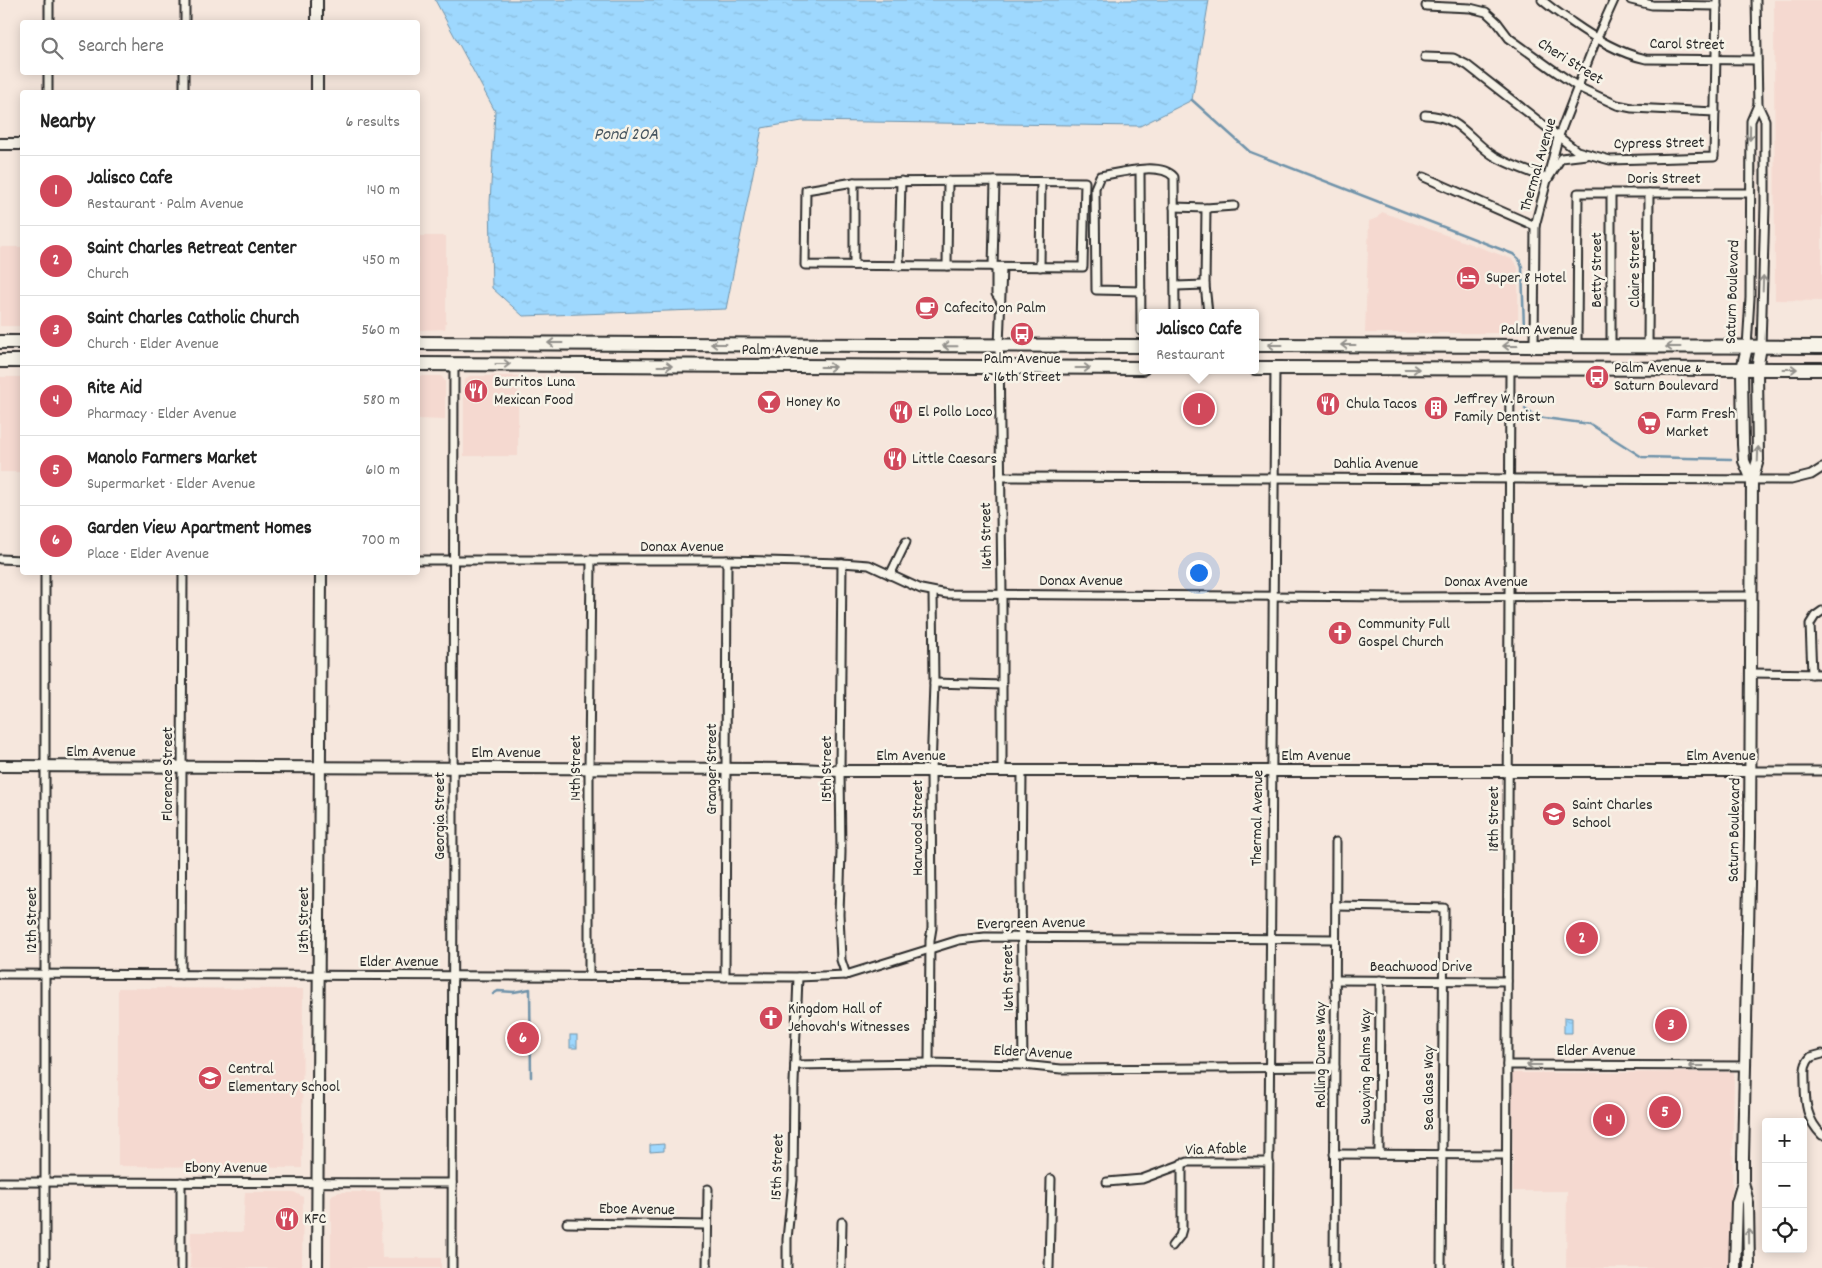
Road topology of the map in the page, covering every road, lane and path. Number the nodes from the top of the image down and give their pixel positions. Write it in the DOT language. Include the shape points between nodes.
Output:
graph roads {
  1 [pos="48,0"];
  2 [pos="185,0"];
  3 [pos="317,0"];
  4 [pos="1542,0"];
  5 [pos="1614,0"];
  6 [pos="1631,0"];
  7 [pos="1756,0"];
  8 [pos="1717,3"];
  9 [pos="1426,6"];
  10 [pos="48,20"];
  11 [pos="184,20"];
  12 [pos="317,20"];
  13 [pos="1596,40"];
  14 [pos="1425,57"];
  15 [pos="1716,59"];
  16 [pos="1757,60"];
  17 [pos="48,75"];
  18 [pos="184,75"];
  19 [pos="317,75"];
  20 [pos="1578,87"];
  21 [pos="48,90"];
  22 [pos="184,90"];
  23 [pos="317,90"];
  24 [pos="1758,106"];
  25 [pos="1715,112"];
  26 [pos="1425,115"];
  27 [pos="1558,138"];
  28 [pos="0,144"];
  29 [pos="20,144"];
  30 [pos="1590,154"];
  31 [pos="1140,170"];
  32 [pos="1424,177"];
  33 [pos="1548,179"];
  34 [pos="901,181"];
  35 [pos="948,181"];
  36 [pos="995,181"];
  37 [pos="854,182"];
  38 [pos="1041,182"];
  39 [pos="1610,193"];
  40 [pos="1649,193"];
  41 [pos="1750,193"];
  42 [pos="1234,206"];
  43 [pos="1174,207"];
  44 [pos="1206,208"];
  45 [pos="1535,226"];
  46 [pos="854,265"];
  47 [pos="899,266"];
  48 [pos="948,266"];
  49 [pos="997,267"];
  50 [pos="1040,267"];
  51 [pos="1205,285"];
  52 [pos="1176,286"];
  53 [pos="1141,291"];
  54 [pos="1141,309"];
  55 [pos="1175,309"];
  56 [pos="1208,309"];
  57 [pos="0,342"];
  58 [pos="20,342"];
  59 [pos="420,343"];
  60 [pos="1259,345"];
  61 [pos="999,346"];
  62 [pos="1139,346"];
  63 [pos="1534,346"];
  64 [pos="1648,346"];
  65 [pos="1577,347"];
  66 [pos="1611,347"];
  67 [pos="1747,347"];
  68 [pos="1822,347"];
  69 [pos="1761,348"];
  70 [pos="0,361"];
  71 [pos="20,361"];
  72 [pos="420,364"];
  73 [pos="454,364"];
  74 [pos="999,368"];
  75 [pos="1139,368"];
  76 [pos="1259,368"];
  77 [pos="1275,368"];
  78 [pos="1742,369"];
  79 [pos="1757,369"];
  80 [pos="1822,369"];
  81 [pos="1510,370"];
  82 [pos="1822,468"];
  83 [pos="1000,477"];
  84 [pos="1274,478"];
  85 [pos="1510,478"];
  86 [pos="1752,480"];
  87 [pos="906,542"];
  88 [pos="0,560"];
  89 [pos="20,560"];
  90 [pos="420,560"];
  91 [pos="455,560"];
  92 [pos="592,560"];
  93 [pos="727,560"];
  94 [pos="842,563"];
  95 [pos="46,575"];
  96 [pos="183,575"];
  97 [pos="321,575"];
  98 [pos="890,575"];
  99 [pos="933,592"];
  100 [pos="1002,595"];
  101 [pos="1273,595"];
  102 [pos="1509,595"];
  103 [pos="1751,596"];
  104 [pos="1822,611"];
  105 [pos="1751,673"];
  106 [pos="1812,674"];
  107 [pos="1822,674"];
  108 [pos="934,683"];
  109 [pos="1002,685"];
  110 [pos="0,766"];
  111 [pos="46,767"];
  112 [pos="182,767"];
  113 [pos="320,768"];
  114 [pos="454,768"];
  115 [pos="589,768"];
  116 [pos="725,769"];
  117 [pos="840,771"];
  118 [pos="931,771"];
  119 [pos="1002,771"];
  120 [pos="1022,771"];
  121 [pos="1272,771"];
  122 [pos="1508,771"];
  123 [pos="1750,771"];
  124 [pos="1822,771"];
  125 [pos="1336,842"];
  126 [pos="1336,906"];
  127 [pos="1022,937"];
  128 [pos="1270,938"];
  129 [pos="1336,939"];
  130 [pos="930,948"];
  131 [pos="0,974"];
  132 [pos="46,974"];
  133 [pos="181,975"];
  134 [pos="319,975"];
  135 [pos="846,975"];
  136 [pos="453,976"];
  137 [pos="589,976"];
  138 [pos="725,977"];
  139 [pos="798,977"];
  140 [pos="1335,980"];
  141 [pos="1380,980"];
  142 [pos="1443,981"];
  143 [pos="1507,981"];
  144 [pos="1822,1054"];
  145 [pos="929,1063"];
  146 [pos="1506,1064"];
  147 [pos="795,1065"];
  148 [pos="1024,1065"];
  149 [pos="1745,1066"];
  150 [pos="1335,1067"];
  151 [pos="1269,1068"];
  152 [pos="1822,1135"];
  153 [pos="1334,1154"];
  154 [pos="1379,1154"];
  155 [pos="1442,1154"];
  156 [pos="1506,1155"];
  157 [pos="1269,1162"];
  158 [pos="1182,1163"];
  159 [pos="1051,1179"];
  160 [pos="0,1182"];
  161 [pos="45,1182"];
  162 [pos="181,1182"];
  163 [pos="318,1182"];
  164 [pos="1107,1182"];
  165 [pos="1743,1182"];
  166 [pos="452,1183"];
  167 [pos="708,1189"];
  168 [pos="842,1222"];
  169 [pos="567,1223"];
  170 [pos="707,1225"];
  171 [pos="1172,1246"];
  172 [pos="45,1268"];
  173 [pos="181,1268"];
  174 [pos="318,1268"];
  175 [pos="452,1268"];
  176 [pos="707,1268"];
  177 [pos="787,1268"];
  178 [pos="841,1268"];
  179 [pos="1049,1268"];
  180 [pos="1268,1268"];
  181 [pos="1334,1268"];
  182 [pos="1441,1268"];
  183 [pos="1506,1268"];
  184 [pos="1735,1268"];
  185 [pos="1750,1268"];
  1 -- 10 [label="street"];
  2 -- 11 [label="street"];
  3 -- 12 [label="main road"];
  4 -- 13 [label="street, Carol Street"];
  5 -- 13 [label="street, Thermal Avenue"];
  6 -- 8 [label="street" via="1652,5"];
  7 -- 16 [label="street, Saturn Boulevard"];
  8 -- 15 [label="street"];
  9 -- 20 [label="street, Cheri Street" via="1486,12 1509,38"];
  13 -- 15 [label="street, Carol Street" via="1646,59"];
  13 -- 20 [label="street, Thermal Avenue"];
  14 -- 27 [label="street, Cypress Street" via="1453,58 1467,65"];
  15 -- 16 [label="street, Carol Street"];
  15 -- 25 [label="street"];
  16 -- 24 [label="street, Saturn Boulevard"];
  17 -- 21 [label="street"];
  18 -- 22 [label="street"];
  19 -- 23 [label="main road"];
  20 -- 25 [label="street, Cheri Street" via="1617,105 1632,108"];
  20 -- 27 [label="street, Thermal Avenue"];
  24 -- 41 [label="street, Saturn Boulevard, one-way" via="1751,121"];
  69 -- 24 [label="street, Saturn Boulevard, one-way" via="1765,120"];
  25 -- 30 [label="street, Cypress Street" via="1714,157 1610,160"];
  26 -- 33 [label="street" via="1448,119 1494,156"];
  27 -- 30 [label="street, Cypress Street" via="1577,151"];
  27 -- 33 [label="street, Thermal Avenue"];
  28 -- 29 [label="main road"];
  30 -- 33 [label="street" via="1561,158"];
  31 -- 43 [label="street" via="1162,169 1174,177"];
  31 -- 53 [label="street"];
  31 -- 53 [label="street" via="1100,176 1095,188 1096,290"];
  32 -- 45 [label="street"];
  33 -- 45 [label="street, Thermal Avenue"];
  34 -- 35 [label="street"];
  34 -- 37 [label="street"];
  34 -- 47 [label="street"];
  35 -- 36 [label="street"];
  35 -- 48 [label="street"];
  36 -- 38 [label="street"];
  36 -- 49 [label="street, 16th Street"];
  37 -- 46 [label="street"];
  37 -- 46 [label="street" via="806,190 805,265"];
  38 -- 50 [label="street"];
  38 -- 50 [label="street" via="1085,182 1083,267"];
  39 -- 40 [label="street, Doris Street"];
  39 -- 65 [label="street, Doris Street" via="1578,193"];
  39 -- 66 [label="street, Betty Street"];
  40 -- 41 [label="street, Doris Street"];
  40 -- 64 [label="street, Claire Street"];
  41 -- 67 [label="street, Saturn Boulevard"];
  42 -- 44 [label="street"];
  43 -- 44 [label="street"];
  43 -- 52 [label="street"];
  44 -- 51 [label="street"];
  45 -- 63 [label="street, Thermal Avenue"];
  46 -- 47 [label="street"];
  47 -- 48 [label="street"];
  48 -- 49 [label="street"];
  49 -- 50 [label="street"];
  49 -- 61 [label="street, 16th Street" via="1002,294"];
  51 -- 52 [label="street"];
  51 -- 56 [label="street"];
  52 -- 55 [label="street"];
  53 -- 54 [label="street"];
  57 -- 58 [label="highway"];
  61 -- 59 [label="highway, Palm Avenue, one-way"];
  63 -- 60 [label="highway, Palm Avenue, one-way"];
  61 -- 62 [label="highway, Palm Avenue"];
  61 -- 74 [label="street, 16th Street"];
  63 -- 65 [label="highway, Palm Avenue"];
  64 -- 66 [label="highway, Palm Avenue"];
  67 -- 64 [label="highway, Palm Avenue, one-way"];
  65 -- 66 [label="highway, Palm Avenue"];
  67 -- 69 [label="highway, Palm Avenue"];
  67 -- 78 [label="main road, Saturn Boulevard"];
  68 -- 69 [label="highway, Palm Avenue"];
  69 -- 79 [label="main road, Saturn Boulevard"];
  70 -- 71 [label="highway"];
  72 -- 73 [label="highway, Palm Avenue"];
  73 -- 74 [label="highway, Palm Avenue, one-way"];
  73 -- 91 [label="street, Georgia Street"];
  74 -- 75 [label="highway, Palm Avenue, one-way"];
  74 -- 83 [label="street, 16th Street"];
  76 -- 77 [label="highway"];
  77 -- 81 [label="highway, one-way"];
  77 -- 84 [label="street, Thermal Avenue"];
  78 -- 79 [label="highway"];
  78 -- 81 [label="highway"];
  78 -- 86 [label="main road, Saturn Boulevard" via="1744,461"];
  79 -- 80 [label="highway, one-way"];
  86 -- 79 [label="main road, Saturn Boulevard, one-way" via="1758,460"];
  81 -- 85 [label="street, 18th Street"];
  82 -- 86 [label="street, Dahlia Avenue" via="1811,475 1791,480"];
  83 -- 84 [label="street, Dahlia Avenue"];
  83 -- 100 [label="street, 16th Street"];
  84 -- 85 [label="street, Dahlia Avenue"];
  84 -- 101 [label="street, Thermal Avenue"];
  85 -- 86 [label="street, Dahlia Avenue"];
  85 -- 102 [label="street, 18th Street"];
  86 -- 103 [label="main road, Saturn Boulevard"];
  87 -- 98 [label="street"];
  88 -- 89 [label="street"];
  90 -- 91 [label="street, Donax Avenue"];
  91 -- 92 [label="street, Donax Avenue"];
  91 -- 114 [label="street, Georgia Street"];
  92 -- 93 [label="street, Donax Avenue"];
  92 -- 115 [label="street, 14th Street"];
  93 -- 94 [label="street, Donax Avenue"];
  93 -- 116 [label="street, Granger Street"];
  94 -- 98 [label="street, Donax Avenue" via="869,566"];
  94 -- 117 [label="street, 15th Street"];
  95 -- 111 [label="street, 12th Street"];
  96 -- 112 [label="street, Florence Street"];
  97 -- 113 [label="main road, 13th Street"];
  98 -- 99 [label="street, Donax Avenue"];
  99 -- 100 [label="street, Donax Avenue"];
  99 -- 108 [label="street, Harwood Street"];
  100 -- 101 [label="street, Donax Avenue"];
  100 -- 109 [label="street, 16th Street"];
  101 -- 102 [label="street, Donax Avenue"];
  101 -- 121 [label="street, Thermal Avenue"];
  102 -- 103 [label="street, Donax Avenue"];
  102 -- 122 [label="street, 18th Street"];
  103 -- 105 [label="main road, Saturn Boulevard"];
  104 -- 106 [label="street" via="1810,624"];
  105 -- 106 [label="street"];
  105 -- 123 [label="main road, Saturn Boulevard"];
  106 -- 107 [label="street"];
  108 -- 109 [label="street"];
  108 -- 118 [label="street, Harwood Street"];
  109 -- 119 [label="street, 16th Street"];
  110 -- 111 [label="main road, Elm Avenue"];
  111 -- 112 [label="main road, Elm Avenue"];
  111 -- 132 [label="street, 12th Street"];
  112 -- 113 [label="main road, Elm Avenue"];
  112 -- 133 [label="street, Florence Street"];
  113 -- 114 [label="main road, Elm Avenue"];
  113 -- 134 [label="main road, 13th Street"];
  114 -- 115 [label="main road, Elm Avenue"];
  114 -- 136 [label="street, Georgia Street"];
  115 -- 116 [label="main road, Elm Avenue"];
  115 -- 137 [label="street, 14th Street"];
  116 -- 117 [label="main road, Elm Avenue"];
  116 -- 138 [label="street, Granger Street"];
  117 -- 118 [label="main road, Elm Avenue"];
  117 -- 135 [label="street, 15th Street" via="840,960"];
  118 -- 119 [label="main road, Elm Avenue"];
  118 -- 130 [label="street, Harwood Street"];
  119 -- 120 [label="main road, Elm Avenue"];
  120 -- 121 [label="main road, Elm Avenue"];
  120 -- 127 [label="street, 16th Street"];
  121 -- 122 [label="main road, Elm Avenue"];
  121 -- 128 [label="street, Thermal Avenue"];
  122 -- 123 [label="main road, Elm Avenue"];
  122 -- 143 [label="street, 18th Street"];
  123 -- 124 [label="street, Elm Avenue"];
  123 -- 149 [label="main road, Saturn Boulevard"];
  125 -- 126 [label="street, Rolling Dunes Way"];
  126 -- 129 [label="street, Rolling Dunes Way"];
  126 -- 142 [label="street, Sea Glass Way" via="1444,908"];
  127 -- 128 [label="street, Evergreen Avenue"];
  127 -- 130 [label="street, Evergreen Avenue" via="959,940"];
  127 -- 148 [label="street, 16th Street"];
  128 -- 129 [label="street, Evergreen Avenue"];
  128 -- 151 [label="street, Thermal Avenue"];
  129 -- 140 [label="street, Rolling Dunes Way"];
  130 -- 135 [label="street, Evergreen Avenue"];
  130 -- 145 [label="street, Harwood Street"];
  131 -- 132 [label="street, Elder Avenue"];
  132 -- 133 [label="street, Elder Avenue"];
  132 -- 161 [label="street, 12th Street"];
  133 -- 134 [label="street, Elder Avenue"];
  134 -- 136 [label="street, Elder Avenue"];
  134 -- 163 [label="main road, 13th Street"];
  135 -- 139 [label="street, Evergreen Avenue"];
  136 -- 137 [label="street, Elder Avenue"];
  136 -- 166 [label="street, Georgia Street"];
  137 -- 138 [label="street, Elder Avenue"];
  138 -- 139 [label="street, Elder Avenue"];
  139 -- 147 [label="street, 15th Street"];
  140 -- 141 [label="street, Beachwood Drive"];
  140 -- 150 [label="street, Rolling Dunes Way"];
  141 -- 142 [label="street, Beachwood Drive"];
  141 -- 154 [label="street, Swaying Palms Way"];
  142 -- 143 [label="street, Beachwood Drive"];
  142 -- 155 [label="street, Sea Glass Way"];
  143 -- 146 [label="street, 18th Street"];
  144 -- 152 [label="street" via="1812,1057 1804,1068 1806,1109"];
  145 -- 147 [label="street, Elder Avenue"];
  145 -- 148 [label="street, Elder Avenue"];
  149 -- 146 [label="street, Elder Avenue, one-way"];
  146 -- 156 [label="street, 18th Street"];
  147 -- 177 [label="street, 15th Street" via="793,1180"];
  148 -- 151 [label="street, Elder Avenue" via="1061,1069"];
  149 -- 165 [label="main road, Saturn Boulevard"];
  150 -- 151 [label="street, Elder Avenue"];
  150 -- 153 [label="street, Rolling Dunes Way"];
  151 -- 157 [label="street, Thermal Avenue"];
  153 -- 154 [label="street"];
  153 -- 181 [label="street, Rolling Dunes Way"];
  154 -- 155 [label="street"];
  155 -- 156 [label="street"];
  155 -- 182 [label="street, Sea Glass Way"];
  156 -- 183 [label="street, 18th Street"];
  157 -- 158 [label="street, Via Afable"];
  157 -- 180 [label="street, Thermal Avenue"];
  158 -- 164 [label="street, Via Afable" via="1142,1180"];
  158 -- 171 [label="street" via="1182,1229"];
  159 -- 179 [label="street"];
  160 -- 161 [label="street, Ebony Avenue"];
  161 -- 162 [label="street, Ebony Avenue"];
  161 -- 172 [label="street, 12th Street"];
  162 -- 163 [label="street, Ebony Avenue"];
  162 -- 173 [label="street"];
  163 -- 166 [label="street, Ebony Avenue"];
  163 -- 174 [label="main road, 13th Street"];
  165 -- 184 [label="main road, Saturn Boulevard" via="1737,1203"];
  185 -- 165 [label="main road, Saturn Boulevard, one-way" via="1748,1203"];
  166 -- 175 [label="street, Georgia Street"];
  167 -- 170 [label="street"];
  168 -- 178 [label="street"];
  169 -- 170 [label="street, Eboe Avenue"];
  170 -- 176 [label="street"];
}
